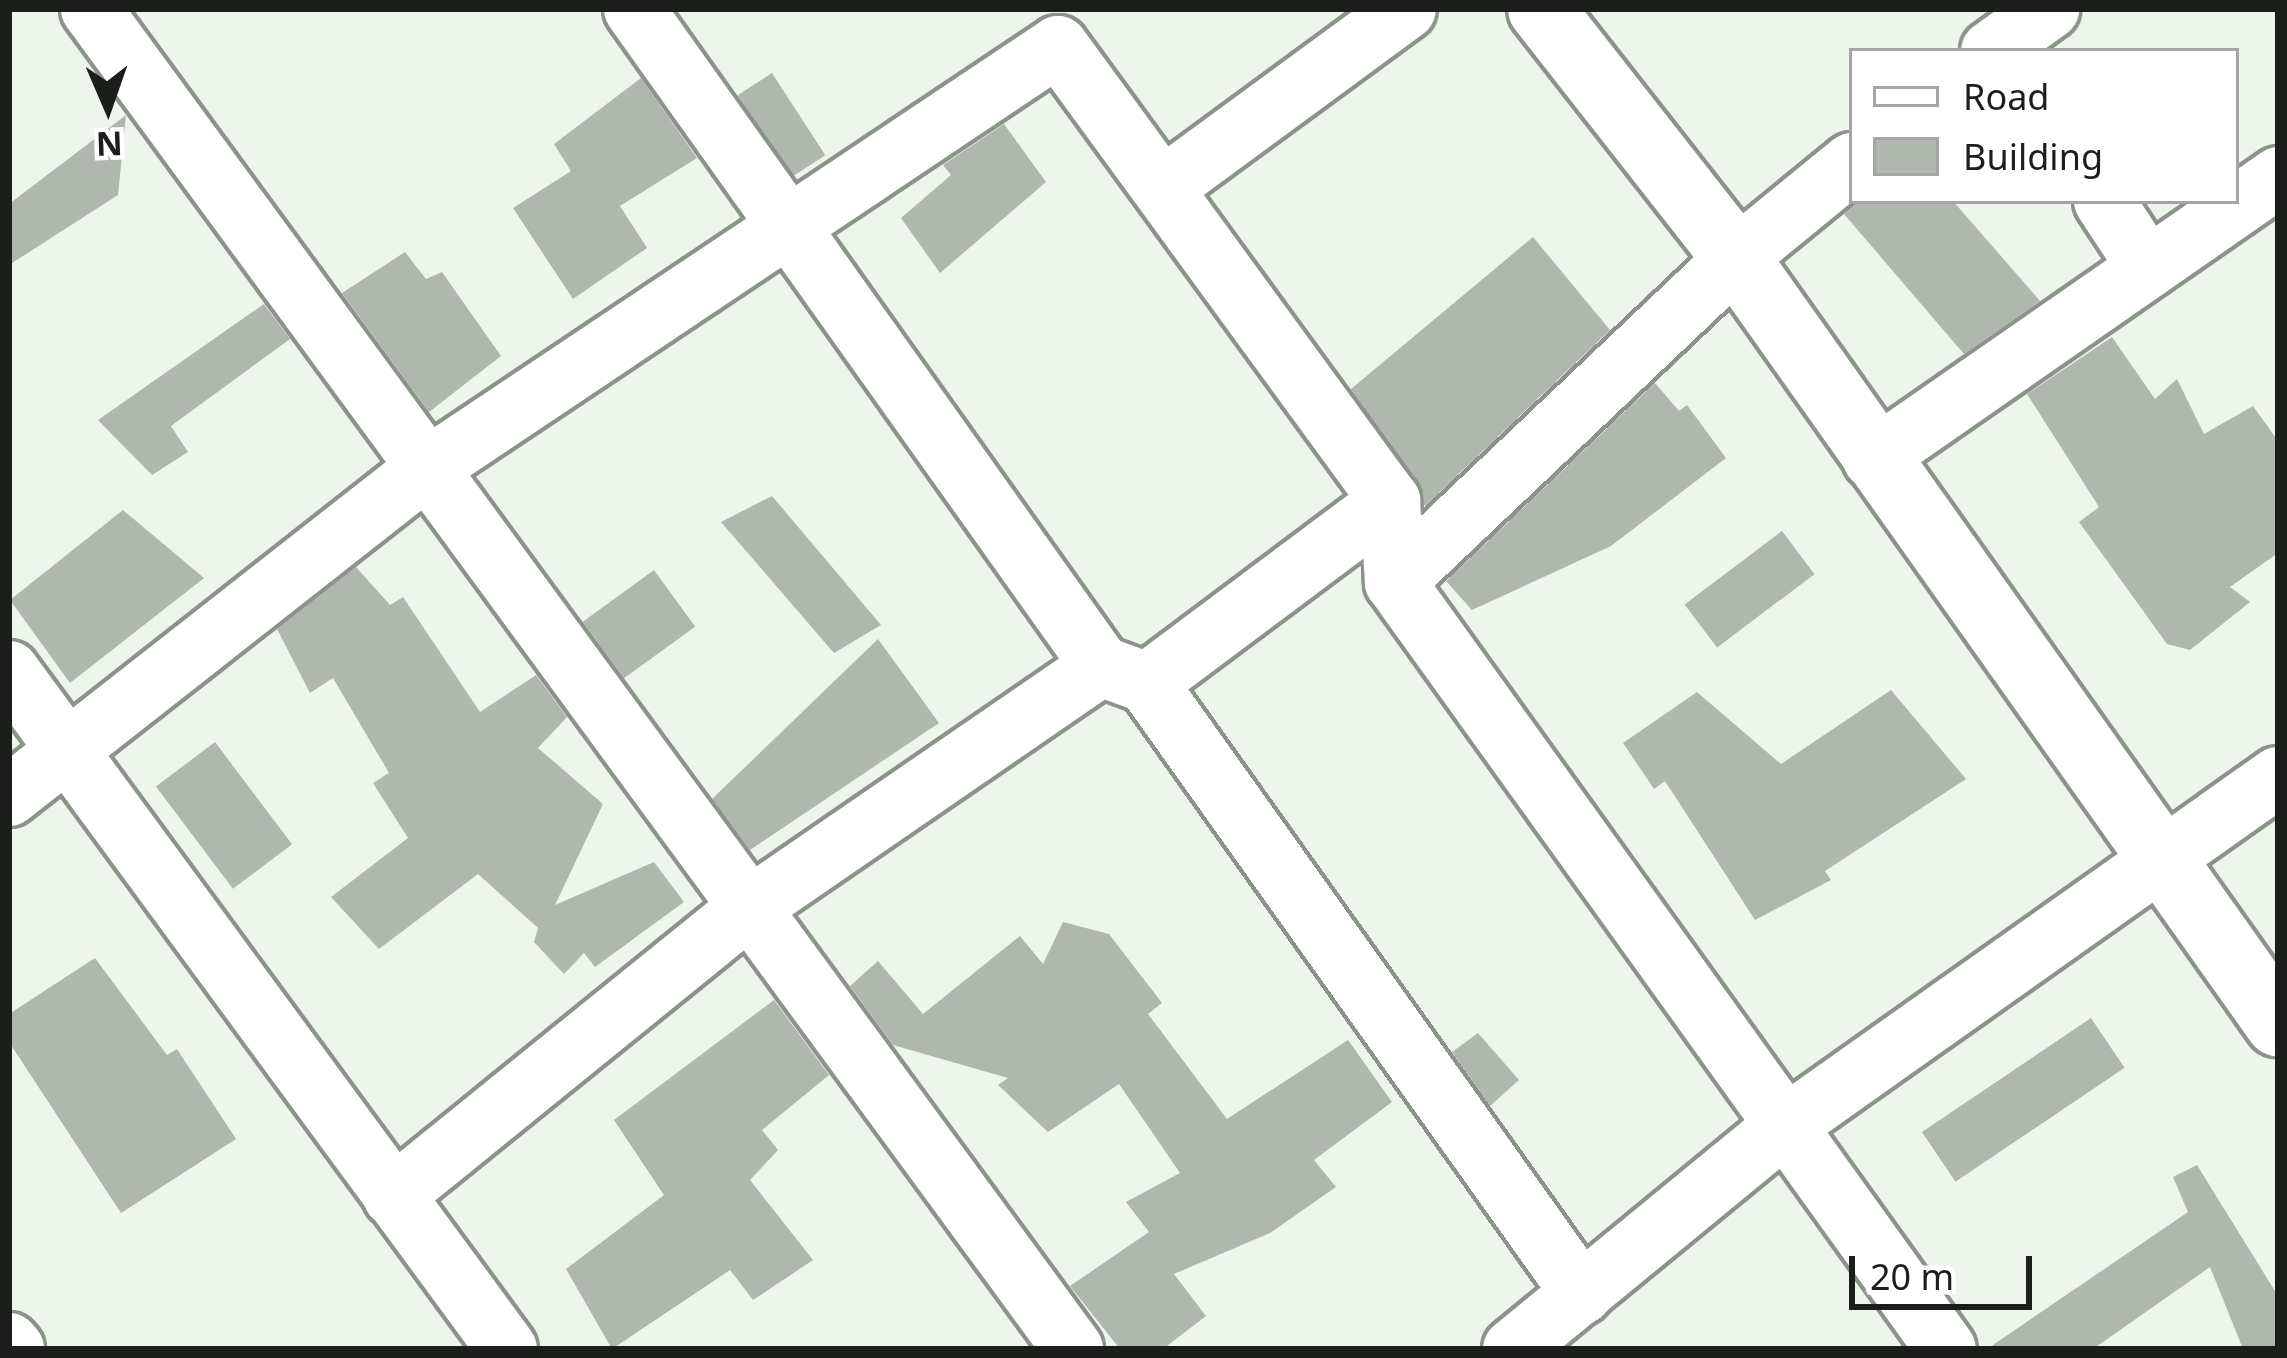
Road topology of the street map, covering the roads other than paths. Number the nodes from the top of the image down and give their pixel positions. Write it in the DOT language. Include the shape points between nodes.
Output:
graph roads {
  1 [pos="91,9"];
  2 [pos="634,9"];
  3 [pos="1406,9"];
  4 [pos="2049,9"];
  5 [pos="1546,11"];
  6 [pos="1046,27"];
  7 [pos="1999,48"];
  8 [pos="1849,166"];
  9 [pos="2278,177"];
  10 [pos="1168,184"];
  11 [pos="2106,204"];
  12 [pos="788,231"];
  13 [pos="1736,258"];
  14 [pos="2148,268"];
  15 [pos="1873,459"];
  16 [pos="423,471"];
  17 [pos="1390,501"];
  18 [pos="1395,581"];
  19 [pos="9,671"];
  20 [pos="1124,674"];
  21 [pos="68,752"];
  22 [pos="2278,777"];
  23 [pos="9,796"];
  24 [pos="2161,862"];
  25 [pos="746,910"];
  26 [pos="2278,1024"];
  27 [pos="1781,1129"];
  28 [pos="393,1196"];
  29 [pos="1582,1294"];
  30 [pos="507,1349"];
  31 [pos="1073,1349"];
  32 [pos="1513,1349"];
  33 [pos="1946,1349"];
  1 -- 16 [label="street"];
  2 -- 12 [label="street"];
  3 -- 10 [label="street"];
  4 -- 7 [label="street"];
  5 -- 13 [label="main road"];
  6 -- 10 [label="street"];
  6 -- 12 [label="street"];
  8 -- 13 [label="street"];
  9 -- 14 [label="street"];
  10 -- 17 [label="street"];
  11 -- 14 [label="street"];
  12 -- 16 [label="street"];
  12 -- 20 [label="street"];
  13 -- 15 [label="main road"];
  13 -- 18 [label="street"];
  14 -- 15 [label="street"];
  15 -- 24 [label="main road"];
  16 -- 21 [label="street"];
  16 -- 25 [label="street"];
  17 -- 18 [label="street"];
  17 -- 20 [label="street"];
  18 -- 27 [label="street"];
  19 -- 21 [label="street"];
  20 -- 25 [label="street"];
  20 -- 29 [label="street"];
  21 -- 23 [label="street"];
  21 -- 28 [label="street"];
  22 -- 24 [label="street"];
  24 -- 26 [label="main road"];
  24 -- 27 [label="street"];
  25 -- 28 [label="street"];
  25 -- 31 [label="street"];
  27 -- 29 [label="street"];
  27 -- 33 [label="street"];
  28 -- 30 [label="street"];
  29 -- 32 [label="street"];
}
